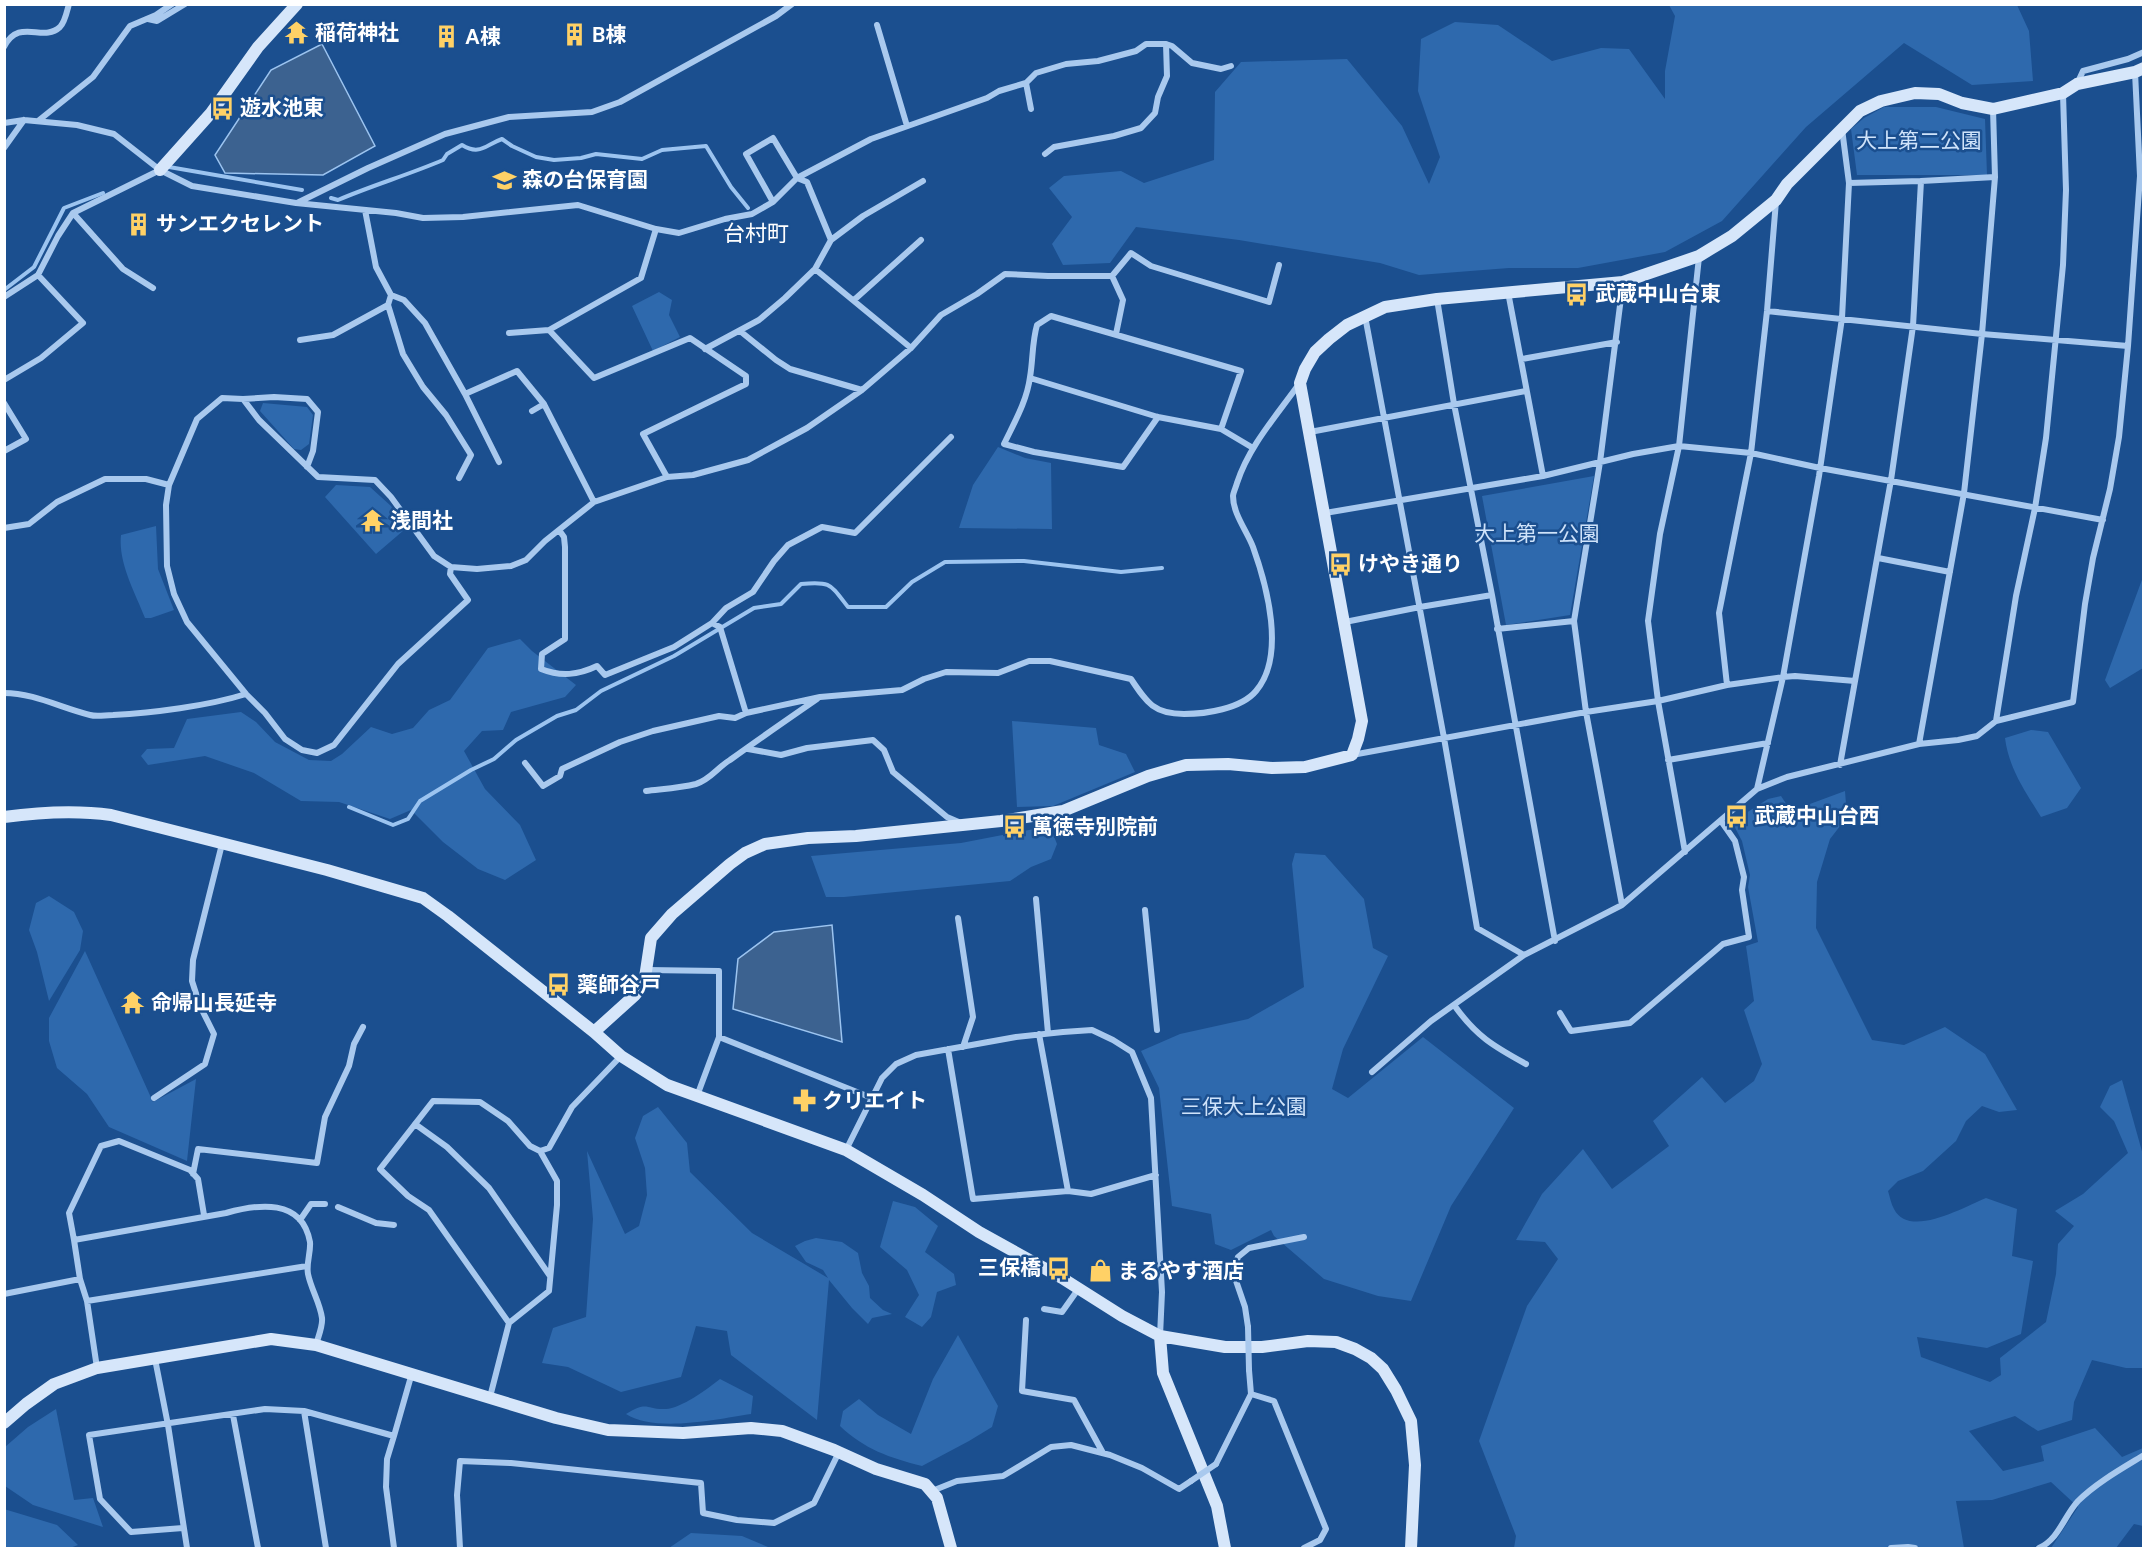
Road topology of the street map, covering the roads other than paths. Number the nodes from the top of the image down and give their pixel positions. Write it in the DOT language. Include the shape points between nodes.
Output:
graph roads {
  1 [pos="69,4"];
  2 [pos="172,4"];
  3 [pos="185,4"];
  4 [pos="297,4"];
  5 [pos="792,4"];
  6 [pos="147,19"];
  7 [pos="877,26"];
  8 [pos="1166,44"];
  9 [pos="4,46"];
  10 [pos="2144,52"];
  11 [pos="1231,66"];
  12 [pos="2139,70"];
  13 [pos="1026,83"];
  14 [pos="2077,84"];
  15 [pos="2063,93"];
  16 [pos="1030,109"];
  17 [pos="1993,109"];
  18 [pos="24,120"];
  19 [pos="38,121"];
  20 [pos="4,123"];
  21 [pos="907,126"];
  22 [pos="1842,129"];
  23 [pos="4,148"];
  24 [pos="1045,154"];
  25 [pos="159,170"];
  26 [pos="1995,177"];
  27 [pos="797,178"];
  28 [pos="923,181"];
  29 [pos="1921,182"];
  30 [pos="1849,183"];
  31 [pos="1776,200"];
  32 [pos="773,202"];
  33 [pos="296,203"];
  34 [pos="364,210"];
  35 [pos="73,213"];
  36 [pos="656,229"];
  37 [pos="831,240"];
  38 [pos="921,240"];
  39 [pos="1699,256"];
  40 [pos="1279,265"];
  41 [pos="815,269"];
  42 [pos="38,275"];
  43 [pos="1112,276"];
  44 [pos="1623,282"];
  45 [pos="153,288"];
  46 [pos="1508,292"];
  47 [pos="391,295"];
  48 [pos="4,297"];
  49 [pos="1437,299"];
  50 [pos="854,300"];
  51 [pos="388,305"];
  52 [pos="1767,311"];
  53 [pos="1365,316"];
  54 [pos="1842,318"];
  55 [pos="1913,326"];
  56 [pos="549,330"];
  57 [pos="740,331"];
  58 [pos="509,333"];
  59 [pos="1116,334"];
  60 [pos="1982,334"];
  61 [pos="300,340"];
  62 [pos="2056,341"];
  63 [pos="1617,342"];
  64 [pos="2128,346"];
  65 [pos="911,348"];
  66 [pos="705,349"];
  67 [pos="1522,359"];
  68 [pos="1030,378"];
  69 [pos="4,380"];
  70 [pos="1300,383"];
  71 [pos="862,390"];
  72 [pos="1526,391"];
  73 [pos="465,394"];
  74 [pos="243,399"];
  75 [pos="4,403"];
  76 [pos="544,404"];
  77 [pos="1454,404"];
  78 [pos="532,411"];
  79 [pos="1158,417"];
  80 [pos="1384,418"];
  81 [pos="1221,429"];
  82 [pos="1310,432"];
  83 [pos="951,437"];
  84 [pos="1679,446"];
  85 [pos="1253,448"];
  86 [pos="4,451"];
  87 [pos="1751,453"];
  88 [pos="499,462"];
  89 [pos="1600,462"];
  90 [pos="307,467"];
  91 [pos="1820,468"];
  92 [pos="1543,476"];
  93 [pos="668,477"];
  94 [pos="459,478"];
  95 [pos="1891,480"];
  96 [pos="169,485"];
  97 [pos="1471,489"];
  98 [pos="1964,493"];
  99 [pos="1399,500"];
  100 [pos="594,502"];
  101 [pos="2035,508"];
  102 [pos="1325,513"];
  103 [pos="2103,520"];
  104 [pos="4,528"];
  105 [pos="559,530"];
  106 [pos="1878,558"];
  107 [pos="451,567"];
  108 [pos="1950,572"];
  109 [pos="1492,595"];
  110 [pos="1419,607"];
  111 [pos="1574,621"];
  112 [pos="1345,622"];
  113 [pos="712,623"];
  114 [pos="1497,629"];
  115 [pos="1783,677"];
  116 [pos="1855,681"];
  117 [pos="1727,685"];
  118 [pos="4,693"];
  119 [pos="246,694"];
  120 [pos="820,697"];
  121 [pos="1658,701"];
  122 [pos="1586,712"];
  123 [pos="746,713"];
  124 [pos="1996,722"];
  125 [pos="1515,725"];
  126 [pos="1444,738"];
  127 [pos="1768,743"];
  128 [pos="1919,744"];
  129 [pos="748,749"];
  130 [pos="1352,755"];
  131 [pos="1668,760"];
  132 [pos="525,763"];
  133 [pos="1840,765"];
  134 [pos="1757,789"];
  135 [pos="646,791"];
  136 [pos="4,817"];
  137 [pos="1720,821"];
  138 [pos="964,824"];
  139 [pos="222,843"];
  140 [pos="1685,852"];
  141 [pos="1036,899"];
  142 [pos="1622,905"];
  143 [pos="1145,910"];
  144 [pos="958,918"];
  145 [pos="1555,940"];
  146 [pos="1524,955"];
  147 [pos="646,970"];
  148 [pos="1454,1005"];
  149 [pos="1560,1013"];
  150 [pos="363,1027"];
  151 [pos="1157,1030"];
  152 [pos="594,1032"];
  153 [pos="1048,1033"];
  154 [pos="1039,1034"];
  155 [pos="718,1036"];
  156 [pos="963,1047"];
  157 [pos="948,1049"];
  158 [pos="621,1056"];
  159 [pos="1526,1064"];
  160 [pos="1372,1072"];
  161 [pos="696,1096"];
  162 [pos="154,1098"];
  163 [pos="872,1098"];
  164 [pos="415,1124"];
  165 [pos="846,1150"];
  166 [pos="540,1152"];
  167 [pos="193,1174"];
  168 [pos="1156,1175"];
  169 [pos="1068,1191"];
  170 [pos="325,1204"];
  171 [pos="338,1207"];
  172 [pos="204,1215"];
  173 [pos="300,1220"];
  174 [pos="394,1225"];
  175 [pos="1304,1238"];
  176 [pos="74,1240"];
  177 [pos="306,1266"];
  178 [pos="550,1276"];
  179 [pos="81,1279"];
  180 [pos="1079,1288"];
  181 [pos="4,1294"];
  182 [pos="87,1301"];
  183 [pos="1044,1309"];
  184 [pos="1026,1320"];
  185 [pos="509,1323"];
  186 [pos="1160,1336"];
  187 [pos="316,1345"];
  188 [pos="155,1359"];
  189 [pos="97,1368"];
  190 [pos="412,1374"];
  191 [pos="1251,1394"];
  192 [pos="490,1397"];
  193 [pos="304,1411"];
  194 [pos="233,1415"];
  195 [pos="4,1423"];
  196 [pos="168,1425"];
  197 [pos="394,1436"];
  198 [pos="839,1452"];
  199 [pos="1103,1453"];
  200 [pos="2144,1455"];
  201 [pos="931,1491"];
  202 [pos="183,1528"];
  203 [pos="187,1548"];
  204 [pos="258,1548"];
  205 [pos="326,1548"];
  206 [pos="394,1548"];
  207 [pos="460,1548"];
  208 [pos="951,1548"];
  209 [pos="1225,1548"];
  210 [pos="1304,1548"];
  211 [pos="1411,1548"];
  212 [pos="1891,1548"];
  213 [pos="1915,1548"];
  214 [pos="2040,1548"];
  1 -- 9 [label="street" via="62,25 52,32 22,31"];
  2 -- 6 [label="street"];
  3 -- 6 [label="street" via="157,21"];
  4 -- 25 [label="street" via="258,47 211,113"];
  5 -- 33 [label="street" via="620,102 592,112 509,117 445,134"];
  6 -- 19 [label="street" via="130,26 93,77"];
  7 -- 21 [label="street"];
  8 -- 11 [label="street" via="1192,63 1221,69"];
  8 -- 13 [label="street" via="1146,44 1136,51 1098,61 1066,64 1036,73"];
  8 -- 24 [label="street" via="1167,76 1155,113 1141,128 1054,147"];
  10 -- 14 [label="street" via="2084,71"];
  12 -- 14 [label="street"];
  12 -- 64 [label="street" via="2140,176"];
  13 -- 16 [label="street"];
  13 -- 21 [label="street"];
  14 -- 15 [label="street"];
  15 -- 17 [label="street"];
  15 -- 62 [label="street" via="2066,190"];
  17 -- 22 [label="street" via="1939,94 1915,93 1860,111"];
  17 -- 26 [label="street"];
  18 -- 19 [label="street"];
  18 -- 20 [label="street"];
  18 -- 23 [label="street"];
  19 -- 25 [label="street" via="114,134"];
  21 -- 27 [label="street" via="871,139"];
  22 -- 30 [label="street"];
  22 -- 31 [label="street"];
  25 -- 33 [label="street" via="192,186"];
  25 -- 35 [label="street"];
  26 -- 29 [label="street"];
  26 -- 60 [label="street"];
  27 -- 32 [label="street"];
  27 -- 32 [label="street" via="773,138 746,154"];
  27 -- 37 [label="street" via="807,182"];
  28 -- 37 [label="street"];
  29 -- 30 [label="street"];
  29 -- 55 [label="street"];
  30 -- 54 [label="street"];
  31 -- 39 [label="street" via="1732,236"];
  31 -- 52 [label="street"];
  32 -- 36 [label="street" via="752,214 679,234"];
  33 -- 34 [label="street"];
  34 -- 36 [label="street" via="423,218 578,206"];
  34 -- 47 [label="street" via="376,267"];
  35 -- 42 [label="street"];
  35 -- 45 [label="street" via="123,269"];
  36 -- 56 [label="street" via="641,278"];
  37 -- 41 [label="street"];
  38 -- 50 [label="street"];
  39 -- 44 [label="street"];
  39 -- 84 [label="street"];
  40 -- 43 [label="street" via="1269,302 1151,266 1131,253"];
  41 -- 50 [label="street"];
  41 -- 57 [label="street" via="759,320"];
  42 -- 48 [label="street"];
  42 -- 69 [label="street" via="83,323 41,358"];
  43 -- 59 [label="street" via="1123,300"];
  43 -- 65 [label="street" via="1005,274 941,315"];
  44 -- 46 [label="street"];
  44 -- 63 [label="street"];
  46 -- 49 [label="street"];
  46 -- 67 [label="street"];
  47 -- 51 [label="street"];
  47 -- 73 [label="street" via="404,300 425,323"];
  49 -- 53 [label="street" via="1384,307"];
  49 -- 77 [label="street"];
  50 -- 65 [label="street"];
  51 -- 61 [label="street" via="333,335"];
  51 -- 94 [label="street" via="404,354 471,455"];
  52 -- 54 [label="street"];
  52 -- 87 [label="street"];
  53 -- 70 [label="street" via="1347,325 1315,352"];
  53 -- 80 [label="street"];
  54 -- 55 [label="street"];
  54 -- 91 [label="street"];
  55 -- 60 [label="street"];
  55 -- 95 [label="street"];
  56 -- 58 [label="street"];
  56 -- 66 [label="street" via="594,378 690,338"];
  57 -- 66 [label="street"];
  57 -- 71 [label="street" via="790,369"];
  59 -- 68 [label="street" via="1051,316 1037,325"];
  59 -- 81 [label="street" via="1241,371"];
  60 -- 62 [label="street"];
  60 -- 98 [label="street"];
  62 -- 64 [label="street"];
  62 -- 101 [label="street"];
  63 -- 67 [label="street"];
  63 -- 89 [label="street"];
  64 -- 103 [label="street" via="2119,437"];
  65 -- 71 [label="street"];
  66 -- 93 [label="street" via="746,376 746,384 643,434"];
  67 -- 72 [label="street"];
  68 -- 79 [label="street"];
  68 -- 79 [label="street" via="1005,444 1123,467"];
  70 -- 82 [label="street"];
  70 -- 85 [label="street"];
  71 -- 93 [label="street" via="807,428 748,460 693,475"];
  72 -- 77 [label="street"];
  72 -- 92 [label="street"];
  73 -- 76 [label="street" via="517,371"];
  73 -- 88 [label="street"];
  74 -- 90 [label="street"];
  74 -- 90 [label="street" via="307,399 318,412"];
  74 -- 96 [label="street" via="222,398 197,419"];
  75 -- 86 [label="street" via="26,439"];
  76 -- 78 [label="street"];
  76 -- 100 [label="street"];
  77 -- 80 [label="street"];
  77 -- 97 [label="street"];
  79 -- 81 [label="street"];
  80 -- 82 [label="street"];
  80 -- 99 [label="street"];
  81 -- 85 [label="street"];
  82 -- 102 [label="street"];
  83 -- 113 [label="street" via="855,533 822,527 788,545 753,592 726,608"];
  84 -- 87 [label="street"];
  84 -- 89 [label="street"];
  84 -- 121 [label="street" via="1647,621"];
  85 -- 120 [label="street" via="1233,496 1263,573 1271,643 1267,670 1256,692 1234,705 1212,712 1158,711 1131,679 1050,661 1029,661 998,673 946,672 902,690"];
  87 -- 91 [label="street"];
  87 -- 117 [label="street" via="1719,613"];
  89 -- 92 [label="street"];
  89 -- 111 [label="street"];
  90 -- 107 [label="street" via="318,477 375,480 434,556"];
  91 -- 95 [label="street"];
  91 -- 115 [label="street"];
  92 -- 97 [label="street"];
  93 -- 100 [label="street"];
  95 -- 98 [label="street"];
  95 -- 106 [label="street"];
  96 -- 104 [label="street" via="146,478 105,479 57,502 29,524"];
  96 -- 119 [label="street" via="166,566 174,594 187,622"];
  97 -- 99 [label="street"];
  97 -- 109 [label="street"];
  98 -- 101 [label="street"];
  98 -- 108 [label="street"];
  99 -- 102 [label="street"];
  99 -- 110 [label="street"];
  100 -- 105 [label="street"];
  101 -- 103 [label="street"];
  101 -- 124 [label="street"];
  102 -- 112 [label="street"];
  103 -- 124 [label="street" via="2085,604 2073,702"];
  105 -- 107 [label="street" via="526,560 511,566"];
  105 -- 113 [label="street" via="565,547 565,639 542,654 541,669 556,675 585,672 597,666 605,675 674,647"];
  106 -- 108 [label="street"];
  106 -- 116 [label="street"];
  107 -- 119 [label="street" via="450,574 468,600 398,664 334,745 317,753 302,750 285,739"];
  108 -- 128 [label="street"];
  109 -- 110 [label="street"];
  109 -- 114 [label="street"];
  110 -- 112 [label="street"];
  110 -- 126 [label="street"];
  111 -- 114 [label="street"];
  111 -- 122 [label="street"];
  112 -- 130 [label="street" via="1362,721"];
  113 -- 123 [label="street" via="720,627"];
  114 -- 125 [label="street"];
  115 -- 116 [label="street"];
  115 -- 117 [label="street"];
  115 -- 127 [label="street"];
  116 -- 133 [label="street"];
  117 -- 121 [label="street"];
  118 -- 119 [label="street" via="55,703 92,716 130,714"];
  120 -- 123 [label="street"];
  120 -- 129 [label="street"];
  121 -- 122 [label="street"];
  121 -- 131 [label="street"];
  122 -- 125 [label="street"];
  122 -- 142 [label="street"];
  123 -- 132 [label="street" via="653,731 620,742 562,769 560,776 543,786"];
  124 -- 128 [label="street" via="1977,736"];
  125 -- 126 [label="street"];
  125 -- 145 [label="street"];
  126 -- 130 [label="street"];
  126 -- 146 [label="street" via="1477,928"];
  127 -- 131 [label="street"];
  127 -- 134 [label="street"];
  128 -- 133 [label="street"];
  129 -- 135 [label="street" via="698,783"];
  129 -- 138 [label="street" via="781,755 873,740 884,750 893,772 910,788 947,817"];
  130 -- 138 [label="street" via="1305,767 1186,765 1148,776 1063,811"];
  131 -- 140 [label="street"];
  133 -- 134 [label="street" via="1787,777"];
  134 -- 137 [label="street"];
  136 -- 139 [label="street" via="81,811"];
  137 -- 140 [label="street"];
  137 -- 149 [label="street" via="1735,841 1742,868 1749,937 1723,944 1630,1023 1571,1031"];
  138 -- 147 [label="street" via="808,838 765,844 745,853 672,914 651,938"];
  139 -- 152 [label="street" via="423,898"];
  139 -- 162 [label="street" via="193,960 192,981 214,1034 205,1064"];
  140 -- 142 [label="street"];
  141 -- 153 [label="street"];
  142 -- 145 [label="street"];
  143 -- 151 [label="street"];
  144 -- 156 [label="street" via="974,1017"];
  145 -- 146 [label="street"];
  146 -- 148 [label="street"];
  147 -- 152 [label="street" via="644,984 635,995"];
  147 -- 155 [label="street" via="719,971"];
  148 -- 159 [label="street" via="1481,1038"];
  148 -- 160 [label="street"];
  150 -- 167 [label="street" via="325,1117 317,1163 198,1149"];
  152 -- 158 [label="street"];
  153 -- 154 [label="street"];
  153 -- 168 [label="street" via="1092,1030 1132,1052 1151,1098"];
  154 -- 156 [label="street"];
  154 -- 169 [label="street"];
  155 -- 161 [label="street"];
  155 -- 163 [label="street"];
  156 -- 157 [label="street"];
  157 -- 163 [label="street" via="915,1055 896,1064 882,1078"];
  157 -- 169 [label="street" via="973,1199"];
  158 -- 161 [label="street" via="667,1085"];
  158 -- 166 [label="street" via="572,1107 549,1148"];
  161 -- 165 [label="street"];
  163 -- 165 [label="street"];
  164 -- 166 [label="street" via="433,1101 480,1102 508,1121"];
  164 -- 178 [label="street" via="447,1147 489,1188"];
  164 -- 185 [label="street" via="380,1169 429,1210"];
  165 -- 180 [label="street"];
  166 -- 178 [label="street" via="557,1182"];
  167 -- 172 [label="street" via="198,1179"];
  167 -- 176 [label="street" via="119,1141 100,1146 69,1213"];
  168 -- 169 [label="street" via="1091,1194"];
  168 -- 186 [label="street" via="1162,1292"];
  170 -- 173 [label="street" via="311,1204"];
  171 -- 174 [label="street" via="376,1223"];
  172 -- 173 [label="street" via="265,1205 284,1209"];
  172 -- 176 [label="street"];
  173 -- 177 [label="street" via="310,1243"];
  175 -- 191 [label="street, bridge" via="1249,1248 1238,1257 1233,1272 1248,1327"];
  176 -- 179 [label="street"];
  177 -- 182 [label="street"];
  177 -- 187 [label="street" via="323,1320"];
  178 -- 185 [label="street" via="549,1291"];
  179 -- 181 [label="street"];
  179 -- 182 [label="street"];
  180 -- 183 [label="street" via="1062,1312"];
  180 -- 186 [label="street"];
  182 -- 189 [label="street"];
  184 -- 199 [label="street" via="1022,1391 1074,1400"];
  185 -- 192 [label="street"];
  186 -- 209 [label="street" via="1163,1373 1217,1506"];
  186 -- 211 [label="street" via="1225,1347 1336,1342 1371,1358 1396,1390 1411,1421 1415,1465"];
  187 -- 188 [label="street" via="271,1340"];
  187 -- 190 [label="street"];
  188 -- 189 [label="street"];
  188 -- 196 [label="street"];
  189 -- 195 [label="street" via="54,1384"];
  190 -- 192 [label="street"];
  190 -- 197 [label="street"];
  191 -- 199 [label="street, bridge" via="1216,1464 1179,1489 1142,1468"];
  191 -- 210 [label="street" via="1274,1401 1326,1529 1320,1540"];
  192 -- 198 [label="street" via="608,1430 772,1430"];
  193 -- 194 [label="street" via="265,1409"];
  193 -- 197 [label="street"];
  193 -- 205 [label="street"];
  194 -- 196 [label="street"];
  194 -- 204 [label="street"];
  196 -- 202 [label="street"];
  196 -- 202 [label="street" via="89,1435 100,1499 130,1532"];
  197 -- 206 [label="street" via="387,1459 386,1487"];
  198 -- 201 [label="street" via="876,1469 925,1484"];
  198 -- 207 [label="street" via="814,1503 774,1523 703,1514 700,1483 460,1461"];
  199 -- 201 [label="street" via="1071,1445 1051,1447 1003,1476 957,1481"];
  200 -- 214 [label="street" via="2076,1503"];
  201 -- 208 [label="street" via="937,1498"];
  202 -- 203 [label="street"];
  212 -- 213 [label="street"];
}
